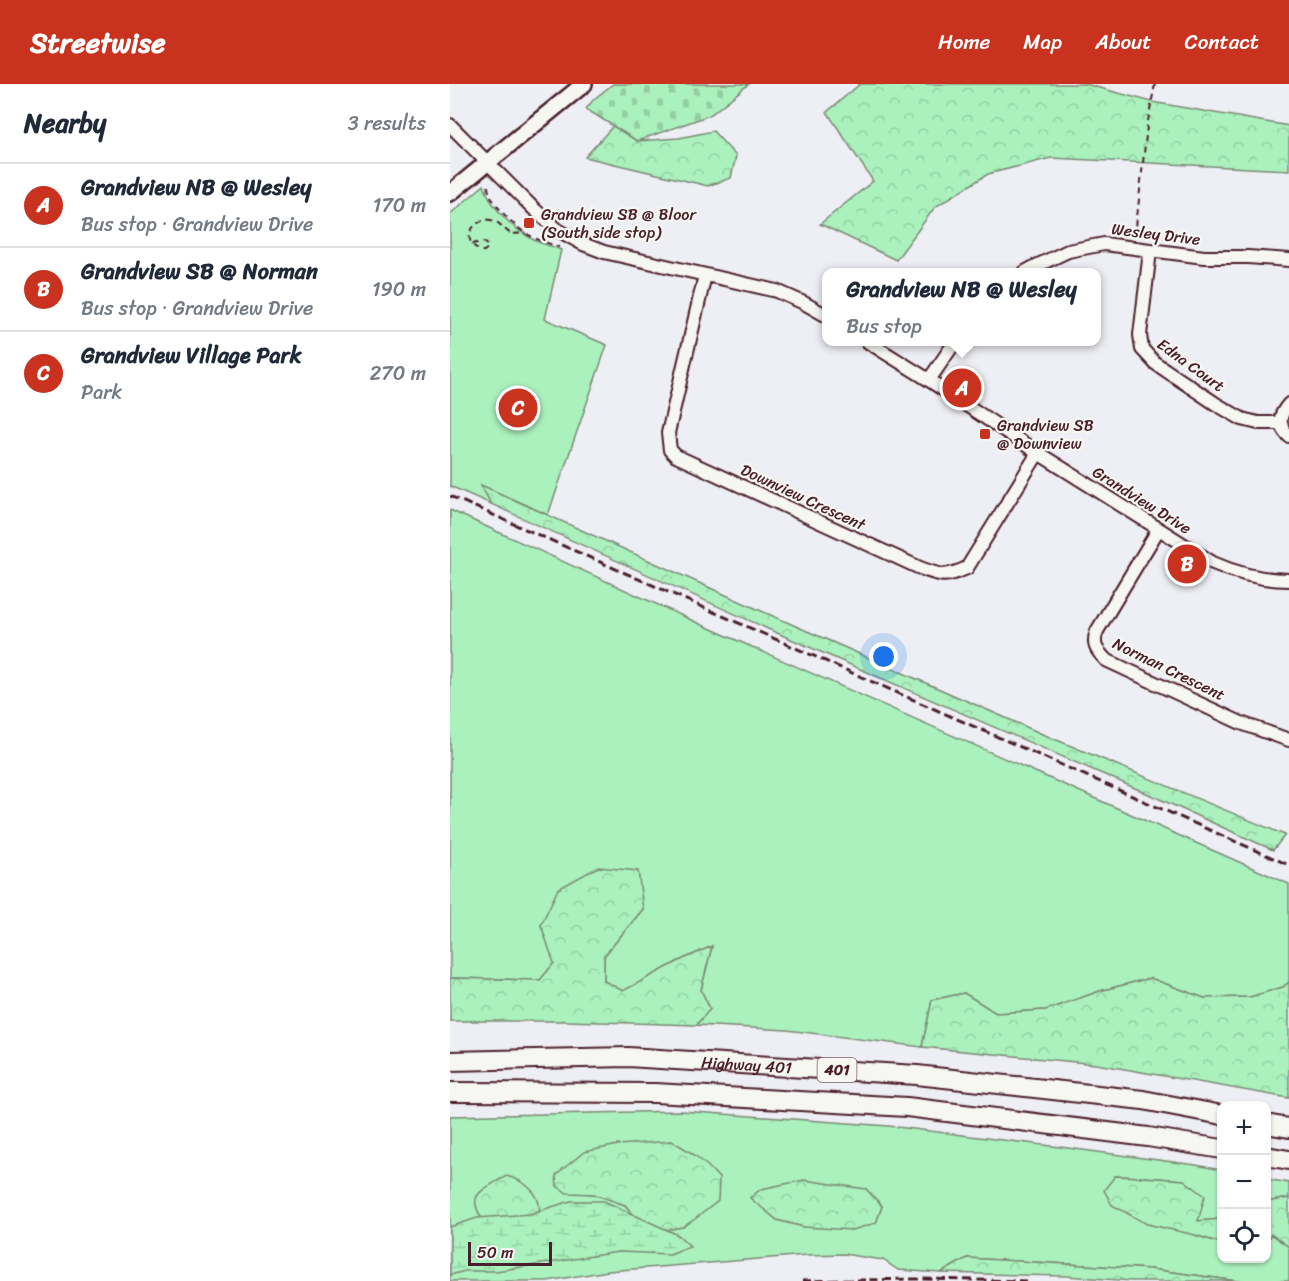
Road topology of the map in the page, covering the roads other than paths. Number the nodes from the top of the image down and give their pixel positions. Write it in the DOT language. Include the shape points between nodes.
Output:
graph roads {
  1 [pos="584,84"];
  2 [pos="450,125"];
  3 [pos="487,163"];
  4 [pos="450,193"];
  5 [pos="1150,250"];
  6 [pos="1289,260"];
  7 [pos="1032,268"];
  8 [pos="705,274"];
  9 [pos="822,313"];
  10 [pos="874,346"];
  11 [pos="952,346"];
  12 [pos="929,380"];
  13 [pos="1289,404"];
  14 [pos="1280,423"];
  15 [pos="1289,436"];
  16 [pos="1038,453"];
  17 [pos="1158,530"];
  18 [pos="1289,580"];
  19 [pos="1289,740"];
  20 [pos="450,1061"];
  21 [pos="450,1092"];
  22 [pos="1217,1114"];
  23 [pos="1271,1125"];
  24 [pos="1289,1128"];
  25 [pos="1217,1148"];
  26 [pos="1271,1157"];
  27 [pos="1289,1160"];
  1 -- 3 [label="main road"];
  2 -- 3 [label="street"];
  3 -- 4 [label="main road"];
  3 -- 8 [label="street" via="558,230 583,244"];
  5 -- 6 [label="street, Wesley Drive" via="1204,257"];
  5 -- 7 [label="street, Wesley Drive" via="1104,244 1068,251"];
  5 -- 14 [label="street, Edna Court" via="1140,335 1142,349 1155,363 1242,418"];
  8 -- 9 [label="street" via="777,291"];
  8 -- 16 [label="street, Downview Crescent" via="668,433 670,450 676,456 940,576 967,568"];
  10 -- 12 [label="street, Grandview Drive"];
  11 -- 12 [label="street"];
  12 -- 16 [label="street, Grandview Drive"];
  13 -- 14 [label="street"];
  14 -- 15 [label="street"];
  16 -- 17 [label="street, Grandview Drive"];
  17 -- 18 [label="street, Grandview Drive" via="1235,573"];
  17 -- 19 [label="street, Norman Crescent" via="1096,631 1096,648 1106,660 1241,723"];
  20 -- 22 [label="highway, Highway 401 / 401" via="628,1058 917,1075 1143,1100"];
  21 -- 25 [label="highway, Highway 401 / 401" via="655,1093 908,1107"];
  23 -- 24 [label="highway"];
  26 -- 27 [label="highway"];
}
